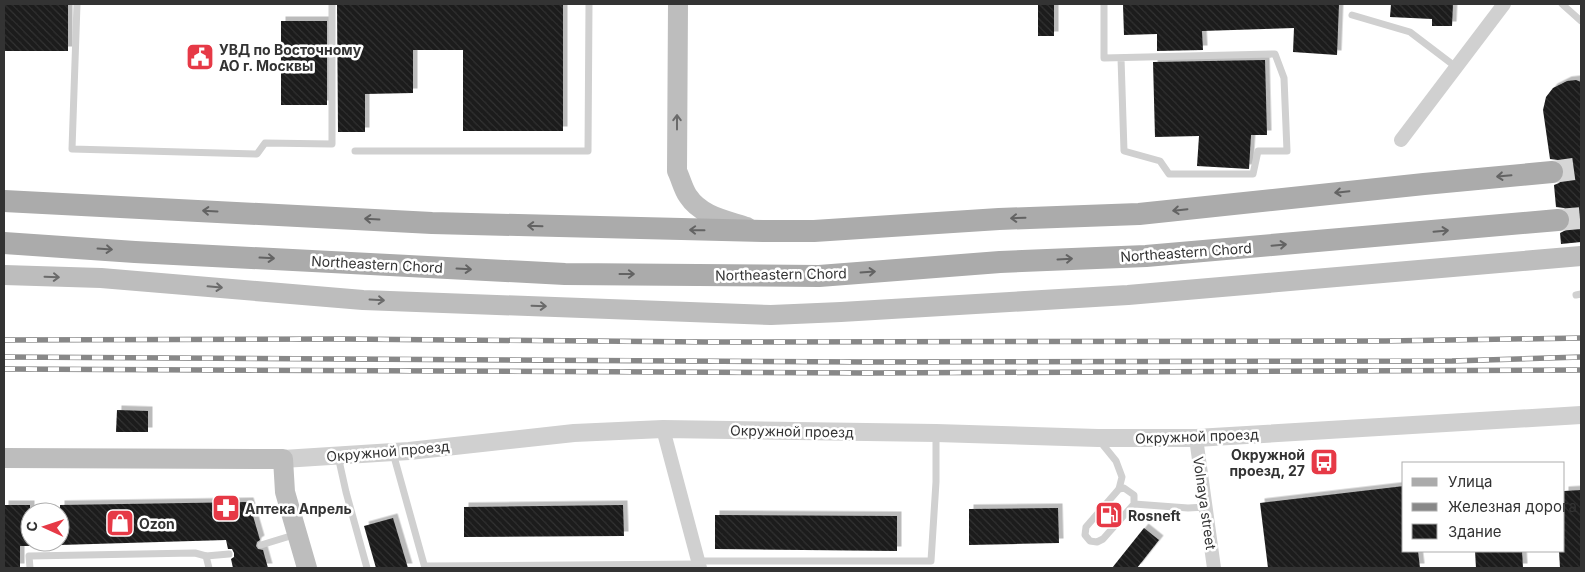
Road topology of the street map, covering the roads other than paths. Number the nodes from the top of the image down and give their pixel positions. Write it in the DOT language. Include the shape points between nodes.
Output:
graph roads {
  1 [pos="77,4"];
  2 [pos="332,4"];
  3 [pos="589,4"];
  4 [pos="678,4"];
  5 [pos="1104,4"];
  6 [pos="1504,4"];
  7 [pos="1562,4"];
  8 [pos="1352,15"];
  9 [pos="1581,21"];
  10 [pos="1121,58"];
  11 [pos="1456,67"];
  12 [pos="1401,140"];
  13 [pos="354,151"];
  14 [pos="1552,172"];
  15 [pos="4,201"];
  16 [pos="1558,220"];
  17 [pos="763,231"];
  18 [pos="4,243"];
  19 [pos="1581,256"];
  20 [pos="4,275"];
  21 [pos="1581,415"];
  22 [pos="663,429"];
  23 [pos="936,433"];
  24 [pos="1196,435"];
  25 [pos="1098,438"];
  26 [pos="392,452"];
  27 [pos="338,456"];
  28 [pos="4,458"];
  29 [pos="283,459"];
  30 [pos="1119,488"];
  31 [pos="1134,504"];
  32 [pos="1206,507"];
  33 [pos="297,534"];
  34 [pos="261,545"];
  35 [pos="229,554"];
  36 [pos="206,556"];
  37 [pos="699,565"];
  38 [pos="425,567"];
  39 [pos="30,568"];
  40 [pos="209,568"];
  41 [pos="307,568"];
  42 [pos="367,568"];
  43 [pos="1214,568"];
  1 -- 2 [label="lane" via="72,149 257,154 266,143 332,144"];
  3 -- 13 [label="lane" via="588,151"];
  17 -- 4 [label="main road, one-way" via="701,211 688,196 677,171"];
  5 -- 10 [label="lane" via="1104,58"];
  6 -- 11 [label="street"];
  7 -- 9 [label="lane"];
  8 -- 11 [label="lane" via="1410,32"];
  10 -- 10 [label="lane" via="1275,54 1284,78 1286,151 1258,151 1253,174 1169,174 1160,161 1124,151"];
  11 -- 12 [label="street"];
  14 -- 17 [label="main road, one-way" via="1139,214"];
  17 -- 15 [label="main road, one-way" via="432,223"];
  18 -- 16 [label="main road, Northeastern Chord, one-way" via="555,273 819,276 1000,262 1146,256"];
  20 -- 19 [label="main road, one-way" via="101,278 363,300 771,315 1128,296"];
  21 -- 24 [label="street, Окружной проезд"];
  22 -- 23 [label="street, Окружной проезд"];
  22 -- 26 [label="street, Окружной проезд" via="574,433"];
  22 -- 37 [label="street"];
  23 -- 25 [label="street, Окружной проезд"];
  23 -- 37 [label="lane" via="931,561"];
  24 -- 25 [label="street, Окружной проезд"];
  24 -- 32 [label="street, Volnaya street"];
  25 -- 30 [label="lane" via="1116,461 1122,477"];
  26 -- 27 [label="street, Окружной проезд"];
  26 -- 38 [label="lane"];
  27 -- 29 [label="street, Окружной проезд"];
  27 -- 42 [label="lane"];
  28 -- 29 [label="main road, Окружной проезд"];
  29 -- 33 [label="main road" via="285,492"];
  30 -- 31 [label="lane" via="1134,495"];
  30 -- 31 [label="lane" via="1086,527 1085,535 1090,541 1103,539"];
  31 -- 32 [label="lane"];
  32 -- 43 [label="street, Volnaya street"];
  33 -- 34 [label="lane"];
  33 -- 41 [label="main road"];
  35 -- 36 [label="lane"];
  36 -- 39 [label="lane" via="195,553 29,556"];
  36 -- 40 [label="lane"];
  37 -- 38 [label="lane"];
}
